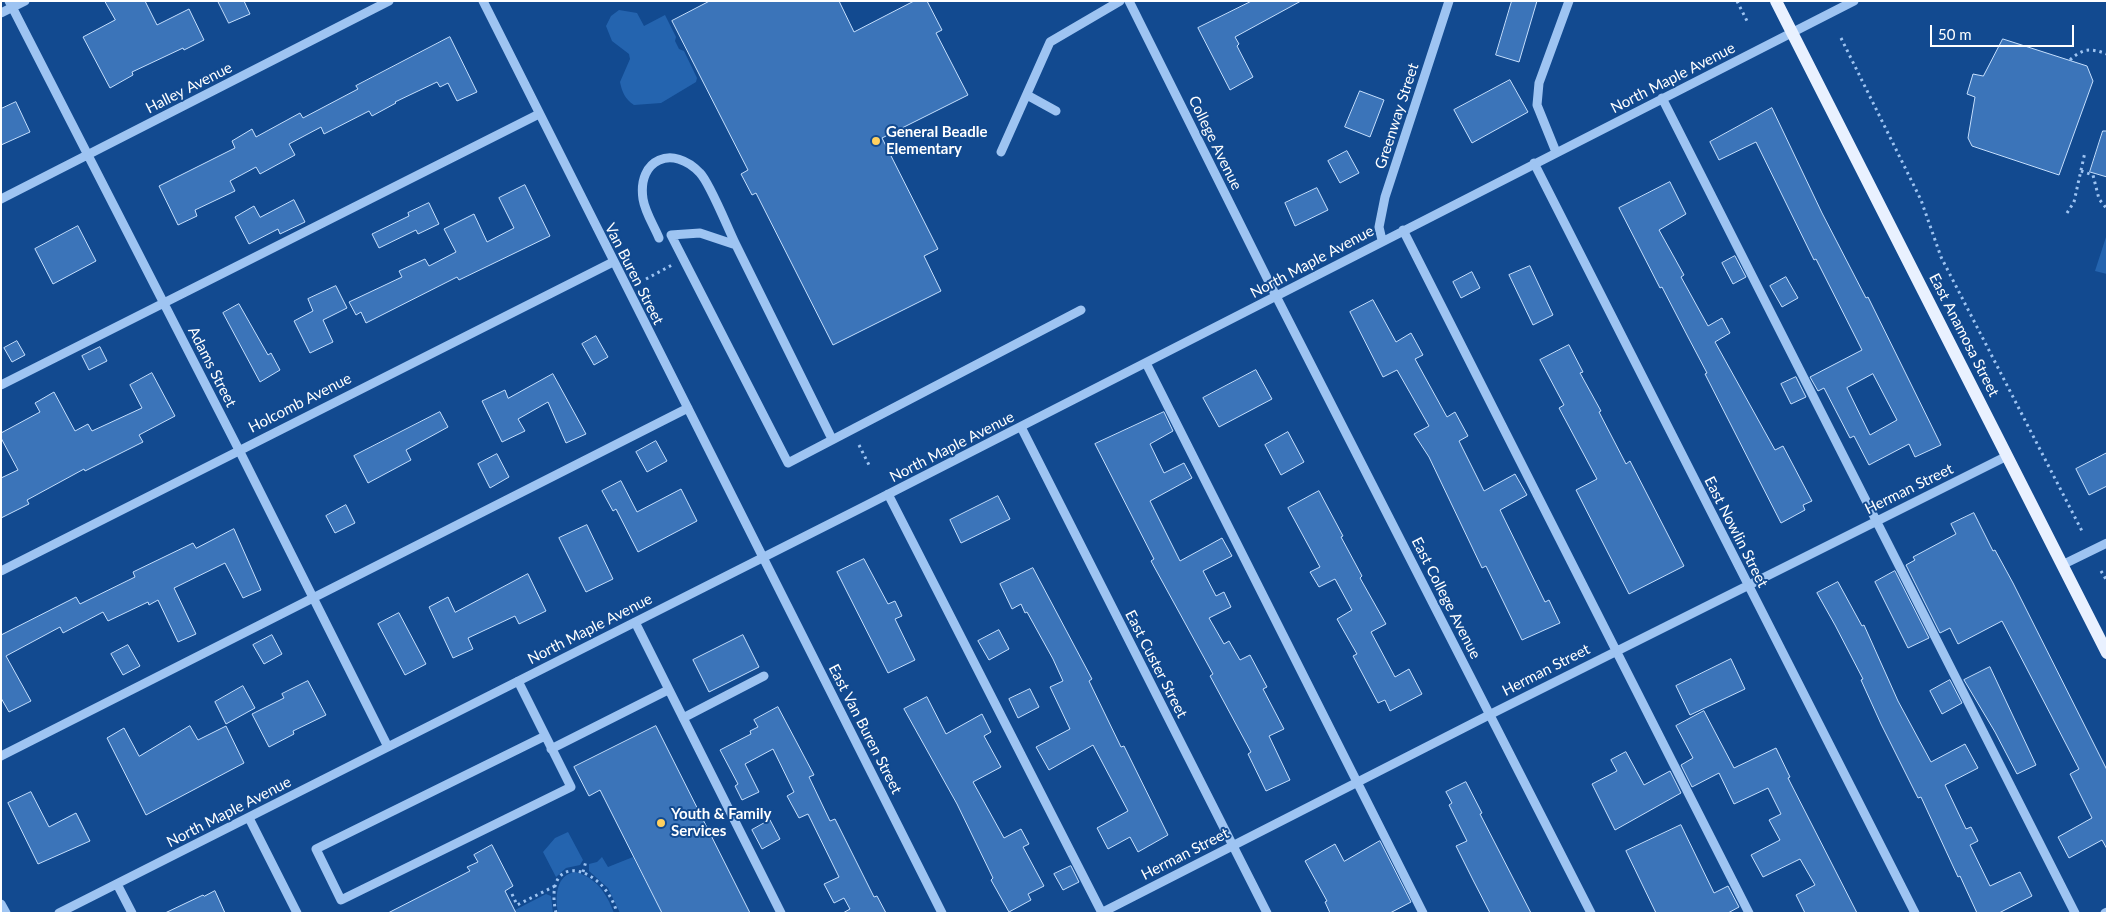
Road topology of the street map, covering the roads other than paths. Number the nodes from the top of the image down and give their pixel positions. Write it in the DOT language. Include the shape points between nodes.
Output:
graph roads {
  1 [pos="26,1"];
  2 [pos="389,1"];
  3 [pos="482,1"];
  4 [pos="1120,1"];
  5 [pos="1129,1"];
  6 [pos="1449,1"];
  7 [pos="1569,1"];
  8 [pos="1776,1"];
  9 [pos="1854,1"];
  10 [pos="10,5"];
  11 [pos="1,14"];
  12 [pos="1792,33"];
  13 [pos="1027,95"];
  14 [pos="1662,98"];
  15 [pos="1056,111"];
  16 [pos="539,114"];
  17 [pos="1001,152"];
  18 [pos="1556,152"];
  19 [pos="87,155"];
  20 [pos="1534,164"];
  21 [pos="1,199"];
  22 [pos="1403,230"];
  23 [pos="660,238"];
  24 [pos="1382,240"];
  25 [pos="736,245"];
  26 [pos="613,262"];
  27 [pos="1276,296"];
  28 [pos="163,303"];
  29 [pos="1081,310"];
  30 [pos="1146,363"];
  31 [pos="1,385"];
  32 [pos="688,408"];
  33 [pos="1021,427"];
  34 [pos="832,440"];
  35 [pos="239,450"];
  36 [pos="2007,456"];
  37 [pos="888,494"];
  38 [pos="1877,520"];
  39 [pos="2107,543"];
  40 [pos="763,558"];
  41 [pos="2062,565"];
  42 [pos="1,571"];
  43 [pos="1748,584"];
  44 [pos="314,599"];
  45 [pos="635,622"];
  46 [pos="1617,650"];
  47 [pos="2107,653"];
  48 [pos="764,676"];
  49 [pos="518,681"];
  50 [pos="668,690"];
  51 [pos="1490,714"];
  52 [pos="682,718"];
  53 [pos="545,736"];
  54 [pos="388,746"];
  55 [pos="551,749"];
  56 [pos="1,756"];
  57 [pos="1357,782"];
  58 [pos="249,818"];
  59 [pos="1233,845"];
  60 [pos="117,884"];
  61 [pos="1,904"];
  62 [pos="6,913"];
  63 [pos="59,913"];
  64 [pos="132,913"];
  65 [pos="297,913"];
  66 [pos="780,913"];
  67 [pos="942,913"];
  68 [pos="1101,913"];
  69 [pos="1267,913"];
  70 [pos="1423,913"];
  71 [pos="1591,913"];
  72 [pos="1749,913"];
  73 [pos="1915,913"];
  74 [pos="2074,913"];
  1 -- 10 [label="street"];
  2 -- 19 [label="street, Halley Avenue"];
  3 -- 16 [label="street, Van Buren Street"];
  4 -- 13 [label="street" via="1050,42"];
  5 -- 27 [label="street, College Avenue"];
  6 -- 24 [label="street, Greenway Street" via="1380,212"];
  7 -- 18 [label="street" via="1539,83 1537,105"];
  8 -- 12 [label="main road, East Anamosa Street"];
  9 -- 12 [label="street, North Maple Avenue"];
  10 -- 11 [label="street"];
  10 -- 19 [label="street, Adams Street"];
  12 -- 14 [label="street, North Maple Avenue"];
  12 -- 36 [label="main road, East Anamosa Street"];
  13 -- 15 [label="street"];
  13 -- 17 [label="street"];
  14 -- 18 [label="street, North Maple Avenue"];
  14 -- 38 [label="street"];
  16 -- 26 [label="street, Van Buren Street"];
  16 -- 28 [label="street"];
  18 -- 20 [label="street, North Maple Avenue"];
  19 -- 21 [label="street, Halley Avenue"];
  19 -- 28 [label="street, Adams Street"];
  20 -- 22 [label="street, North Maple Avenue"];
  20 -- 43 [label="street, East Nowlin Street"];
  22 -- 24 [label="street, North Maple Avenue"];
  22 -- 46 [label="street"];
  23 -- 25 [label="street" via="643,201 645,173 662,158 675,156 701,174"];
  24 -- 27 [label="street, North Maple Avenue"];
  25 -- 34 [label="street"];
  25 -- 34 [label="street" via="700,233 671,235 788,462"];
  26 -- 32 [label="street, Van Buren Street"];
  26 -- 35 [label="street, Holcomb Avenue"];
  27 -- 30 [label="street, North Maple Avenue"];
  27 -- 51 [label="street, East College Avenue"];
  28 -- 31 [label="street"];
  28 -- 35 [label="street, Adams Street"];
  29 -- 34 [label="street"];
  30 -- 33 [label="street, North Maple Avenue"];
  30 -- 57 [label="street"];
  32 -- 40 [label="street, Van Buren Street"];
  32 -- 44 [label="street"];
  33 -- 37 [label="street, North Maple Avenue"];
  33 -- 59 [label="street, East Custer Street"];
  35 -- 42 [label="street, Holcomb Avenue"];
  35 -- 44 [label="street, Adams Street"];
  36 -- 38 [label="street, Herman Street"];
  36 -- 41 [label="main road, East Anamosa Street"];
  37 -- 40 [label="street, North Maple Avenue"];
  37 -- 68 [label="street"];
  38 -- 43 [label="street, Herman Street"];
  38 -- 74 [label="street"];
  39 -- 41 [label="street"];
  40 -- 45 [label="street, North Maple Avenue"];
  40 -- 67 [label="street, East Van Buren Street"];
  41 -- 47 [label="main road, East Anamosa Street"];
  43 -- 46 [label="street, Herman Street"];
  43 -- 73 [label="street, East Nowlin Street"];
  44 -- 54 [label="street, Adams Street"];
  44 -- 56 [label="street"];
  45 -- 49 [label="street, North Maple Avenue"];
  45 -- 50 [label="street"];
  46 -- 51 [label="street, Herman Street"];
  46 -- 72 [label="street"];
  48 -- 52 [label="street"];
  49 -- 53 [label="street"];
  49 -- 54 [label="street, North Maple Avenue"];
  50 -- 52 [label="street"];
  50 -- 55 [label="street"];
  51 -- 57 [label="street, Herman Street"];
  51 -- 71 [label="street, East College Avenue"];
  52 -- 66 [label="street"];
  53 -- 55 [label="street"];
  53 -- 55 [label="street" via="316,849 341,900 570,787"];
  54 -- 58 [label="street, North Maple Avenue"];
  57 -- 59 [label="street, Herman Street"];
  57 -- 70 [label="street"];
  58 -- 60 [label="street, North Maple Avenue"];
  58 -- 65 [label="street"];
  59 -- 68 [label="street, Herman Street"];
  59 -- 69 [label="street, East Custer Street"];
  60 -- 63 [label="street, North Maple Avenue"];
  60 -- 64 [label="street"];
  61 -- 62 [label="street"];
}
